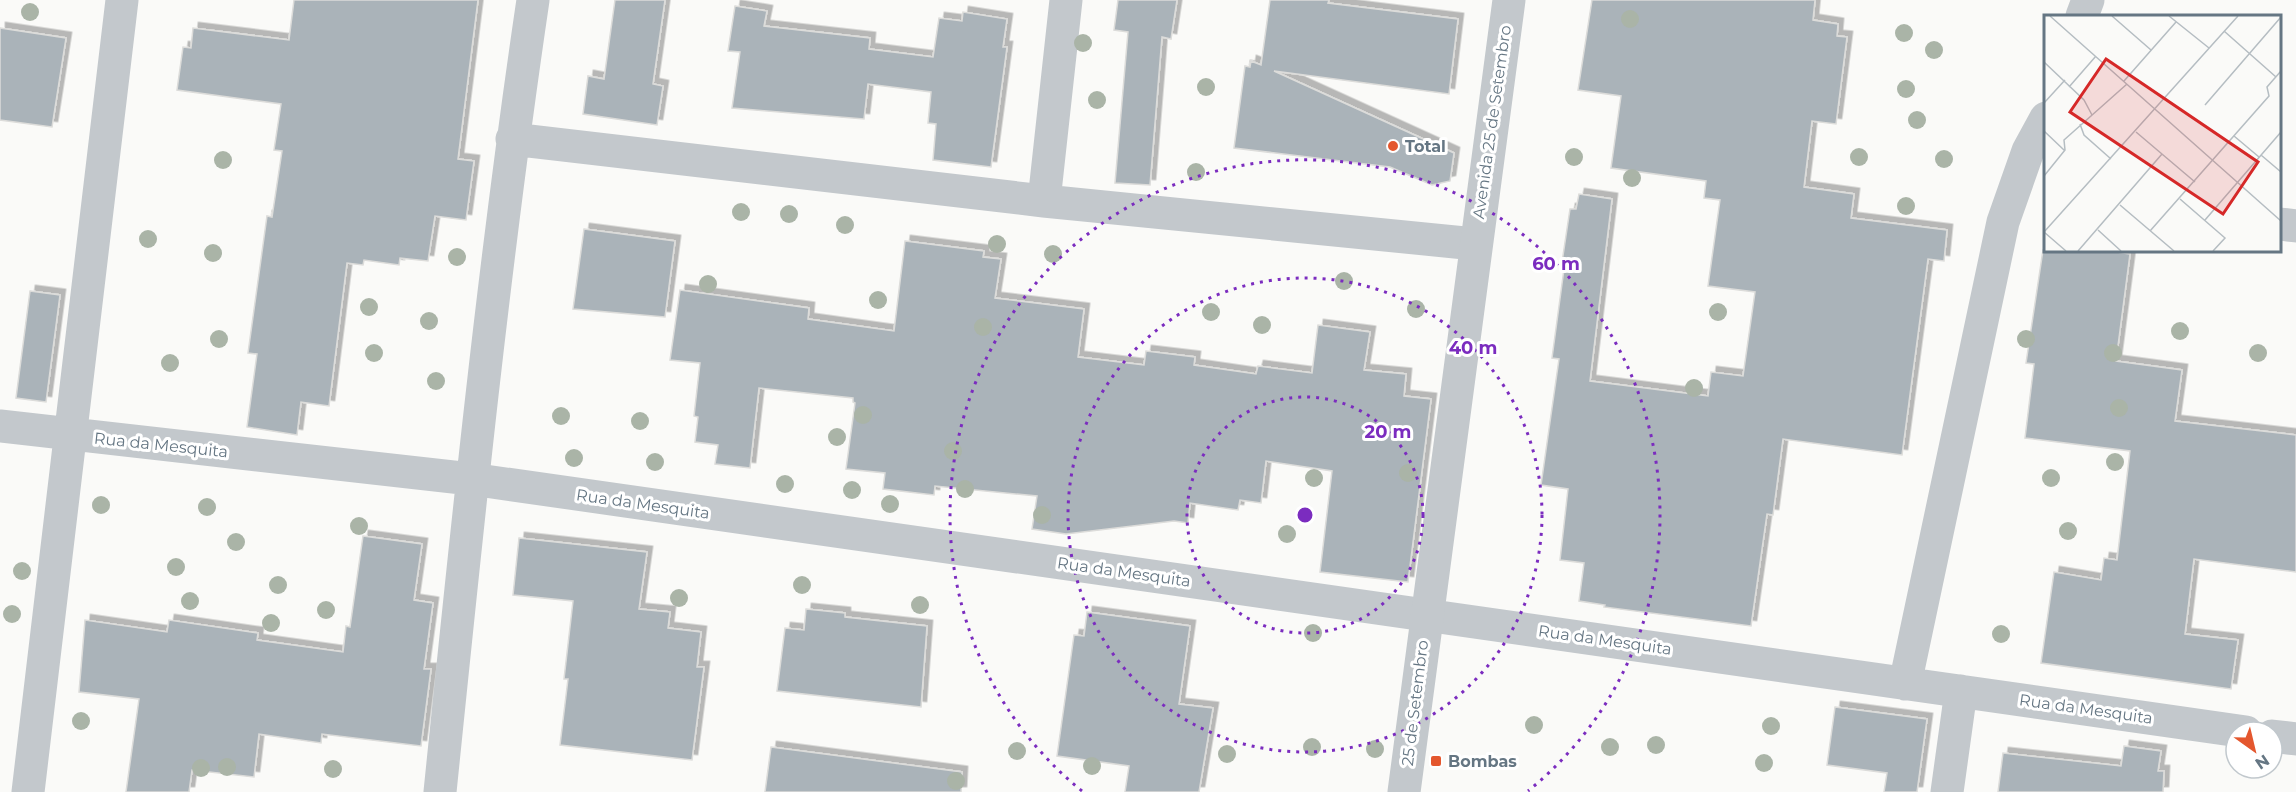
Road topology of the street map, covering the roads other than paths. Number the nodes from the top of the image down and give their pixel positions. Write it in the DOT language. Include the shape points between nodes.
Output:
graph roads {
  1 [pos="122,0"];
  2 [pos="533,0"];
  3 [pos="1066,0"];
  4 [pos="1509,0"];
  5 [pos="2088,0"];
  6 [pos="2082,15"];
  7 [pos="2044,122"];
  8 [pos="512,139"];
  9 [pos="1044,201"];
  10 [pos="2281,224"];
  11 [pos="2296,226"];
  12 [pos="1475,244"];
  13 [pos="0,426"];
  14 [pos="70,435"];
  15 [pos="471,479"];
  16 [pos="1426,614"];
  17 [pos="1905,684"];
  18 [pos="1961,691"];
  19 [pos="2224,729"];
  20 [pos="28,792"];
  21 [pos="440,792"];
  22 [pos="1404,792"];
  23 [pos="1947,792"];
  1 -- 14 [label="street"];
  2 -- 8 [label="street"];
  3 -- 9 [label="street"];
  4 -- 12 [label="street, Avenida 25 de Setembro"];
  5 -- 6 [label="street"];
  7 -- 17 [label="street" via="2028,151 2003,222"];
  8 -- 9 [label="street"];
  8 -- 15 [label="street"];
  9 -- 12 [label="street"];
  10 -- 11 [label="street"];
  12 -- 16 [label="street, Avenida 25 de Setembro"];
  13 -- 14 [label="street, Rua da Mesquita"];
  14 -- 15 [label="street, Rua da Mesquita"];
  14 -- 20 [label="street"];
  15 -- 16 [label="street, Rua da Mesquita"];
  15 -- 21 [label="street"];
  16 -- 17 [label="street, Rua da Mesquita"];
  16 -- 22 [label="street, 25 de Setembro"];
  17 -- 18 [label="street, Rua da Mesquita"];
  18 -- 19 [label="street, Rua da Mesquita"];
  18 -- 23 [label="street"];
}
